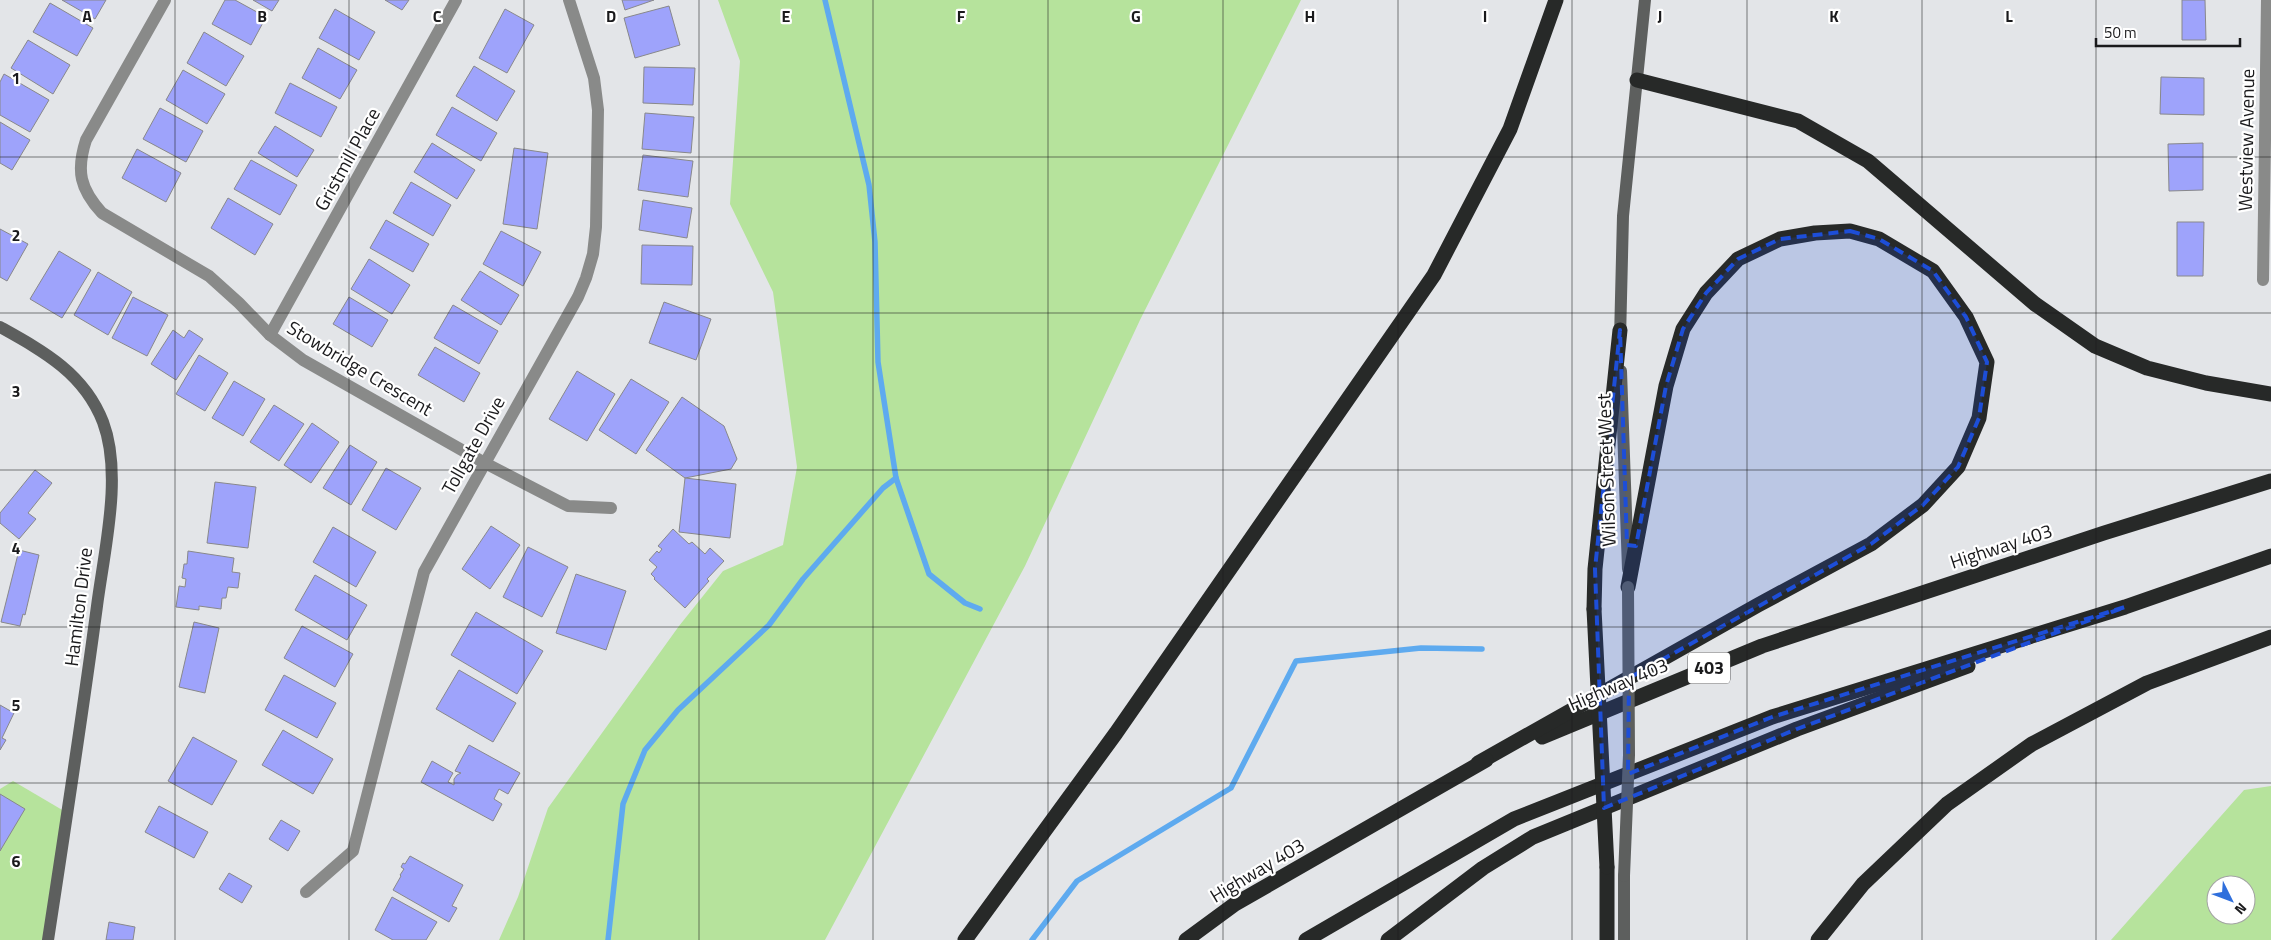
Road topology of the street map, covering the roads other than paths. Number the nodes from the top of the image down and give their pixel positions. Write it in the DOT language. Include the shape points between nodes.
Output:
graph roads {
  1 [pos="165,0"];
  2 [pos="456,0"];
  3 [pos="569,0"];
  4 [pos="1556,0"];
  5 [pos="1645,0"];
  6 [pos="2267,0"];
  7 [pos="1637,80"];
  8 [pos="2263,280"];
  9 [pos="0,327"];
  10 [pos="1620,330"];
  11 [pos="270,335"];
  12 [pos="2271,394"];
  13 [pos="483,462"];
  14 [pos="2271,481"];
  15 [pos="611,508"];
  16 [pos="2271,556"];
  17 [pos="1628,587"];
  18 [pos="2124,607"];
  19 [pos="2271,637"];
  20 [pos="1478,763"];
  21 [pos="306,892"];
  22 [pos="48,940"];
  23 [pos="965,940"];
  24 [pos="1186,940"];
  25 [pos="1306,940"];
  26 [pos="1388,940"];
  27 [pos="1608,940"];
  28 [pos="1624,940"];
  29 [pos="1818,940"];
  1 -- 11 [label="street, Stowbridge Crescent" via="86,140 81,156 85,191 102,213 209,276 240,302"];
  2 -- 11 [label="street, Gristmill Place"];
  3 -- 13 [label="street, Tollgate Drive" via="594,78 598,110 593,254 578,297"];
  4 -- 23 [label="highway" via="1510,129 1434,275 1122,724"];
  5 -- 7 [label="main road, Wilson Street West"];
  6 -- 8 [label="street, Westview Avenue"];
  7 -- 10 [label="main road, Wilson Street West" via="1623,216"];
  7 -- 12 [label="highway" via="1798,121 1868,161 2035,304 2095,346 2147,368 2206,383"];
  9 -- 22 [label="main road, Hamilton Drive" via="49,355 78,380 103,422 111,460 110,502 84,701"];
  10 -- 17 [label="main road, Wilson Street West"];
  10 -- 27 [label="highway, bridge" via="1595,569 1594,609"];
  11 -- 13 [label="street, Stowbridge Crescent" via="303,360"];
  13 -- 15 [label="street, Stowbridge Crescent" via="568,506"];
  13 -- 21 [label="street, Tollgate Drive" via="424,572 353,850"];
  14 -- 20 [label="highway, Highway 403 / 403" via="1762,646"];
  16 -- 18 [label="highway"];
  17 -- 20 [label="highway" via="1666,386 1683,329 1706,293 1738,259 1780,239 1850,231 1879,239 1933,271 1966,317 1987,362 1979,418 1958,468 1923,505 1871,544"];
  17 -- 28 [label="main road, Wilson Street West, bridge" via="1629,756"];
  18 -- 25 [label="highway" via="1772,717 1514,819"];
  18 -- 26 [label="highway" via="1797,729 1532,837 1482,868"];
  19 -- 29 [label="highway" via="2147,683 2032,744 1947,804 1863,884"];
  20 -- 24 [label="highway, Highway 403 / 403" via="1235,904"];
}
